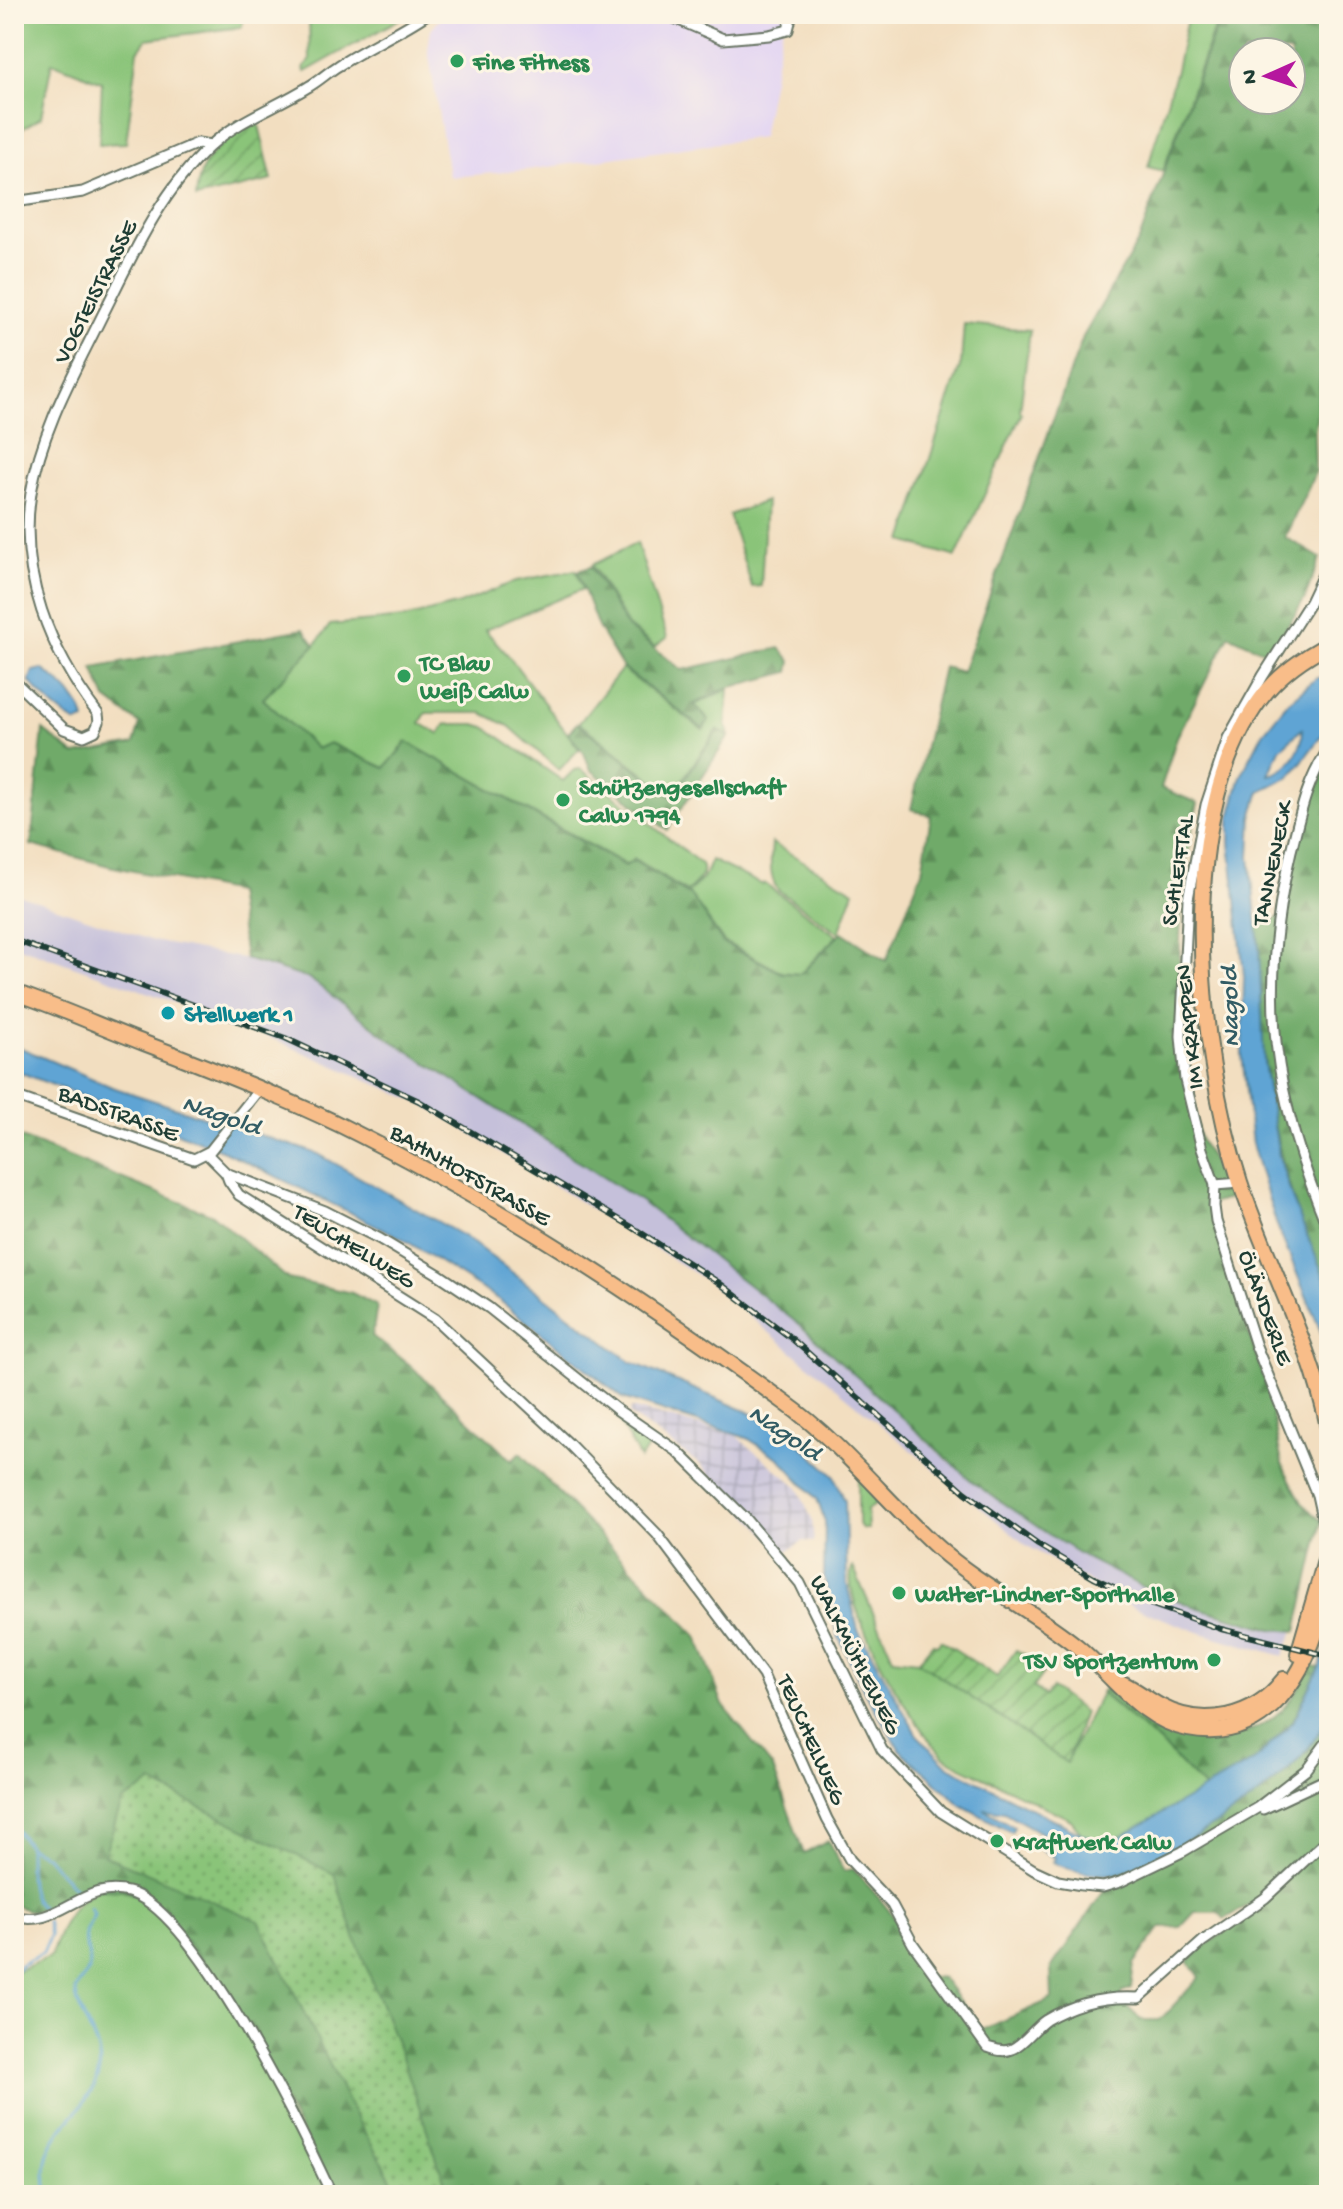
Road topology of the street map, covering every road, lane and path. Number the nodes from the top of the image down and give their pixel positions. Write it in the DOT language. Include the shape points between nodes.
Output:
graph roads {
  1 [pos="665,14"];
  2 [pos="792,14"];
  3 [pos="424,16"];
  4 [pos="211,145"];
  5 [pos="14,202"];
  6 [pos="1329,562"];
  7 [pos="1329,644"];
  8 [pos="14,681"];
  9 [pos="1329,749"];
  10 [pos="14,992"];
  11 [pos="260,1088"];
  12 [pos="14,1096"];
  13 [pos="208,1153"];
  14 [pos="226,1173"];
  15 [pos="1240,1183"];
  16 [pos="1215,1185"];
  17 [pos="1329,1231"];
  18 [pos="1329,1432"];
  19 [pos="1329,1528"];
  20 [pos="1329,1547"];
  21 [pos="1329,1583"];
  22 [pos="1111,1677"];
  23 [pos="1329,1739"];
  24 [pos="1329,1778"];
  25 [pos="1257,1808"];
  26 [pos="1329,1838"];
  27 [pos="14,1916"];
  28 [pos="332,2195"];
  1 -- 2 [label="street" via="723,39 788,30"];
  3 -- 4 [label="street"];
  4 -- 5 [label="street" via="198,143 78,192"];
  4 -- 8 [label="street, VOGTEISTRASSE" via="180,177 135,248 57,410 31,494 29,553 41,612 64,665 98,714 98,727 89,736 70,732"];
  6 -- 16 [label="street, SCHLEIFTAL" via="1228,738 1206,805 1188,899 1181,1036 1202,1149"];
  7 -- 15 [label="main road, IM KRAPPEN" via="1287,671 1254,710 1229,757 1209,843 1202,934 1205,1018"];
  9 -- 17 [label="street, TANNENECK" via="1302,803 1282,891 1273,949 1272,1008 1283,1096"];
  10 -- 11 [label="main road, BAHNHOFSTRASSE"];
  11 -- 13 [label="street"];
  11 -- 22 [label="main road, BAHNHOFSTRASSE" via="421,1167 647,1305 810,1421 942,1551 1059,1631"];
  12 -- 13 [label="street, BADSTRASSE" via="187,1158"];
  13 -- 14 [label="street, WALKMÜHLEWEG"];
  14 -- 25 [label="street, WALKMÜHLEWEG" via="325,1211 438,1274 677,1451 800,1583 882,1750 952,1821 1058,1881 1103,1887 1182,1852"];
  14 -- 26 [label="street, TEUCHELWEG" via="239,1195 435,1319 657,1534 763,1675 850,1860 892,1905 913,1944 987,2047 1012,2049 1046,2021 1081,2004 1139,1998 1203,1941 1265,1898"];
  15 -- 16 [label="street"];
  15 -- 18 [label="main road, IM KRAPPEN" via="1303,1340"];
  16 -- 19 [label="street, ÖLÄNDERLE" via="1216,1221 1247,1320"];
  20 -- 22 [label="main road" via="1298,1655 1264,1700 1231,1715 1196,1718 1158,1705"];
  21 -- 22 [label="main road" via="1302,1668 1257,1719 1220,1731 1184,1729 1148,1712"];
  23 -- 25 [label="street, WALKMÜHLEWEG" via="1306,1770"];
  24 -- 25 [label="street"];
  27 -- 28 [label="street" via="40,1918 86,1895 116,1889 158,1908 217,1980 297,2120"];
}
